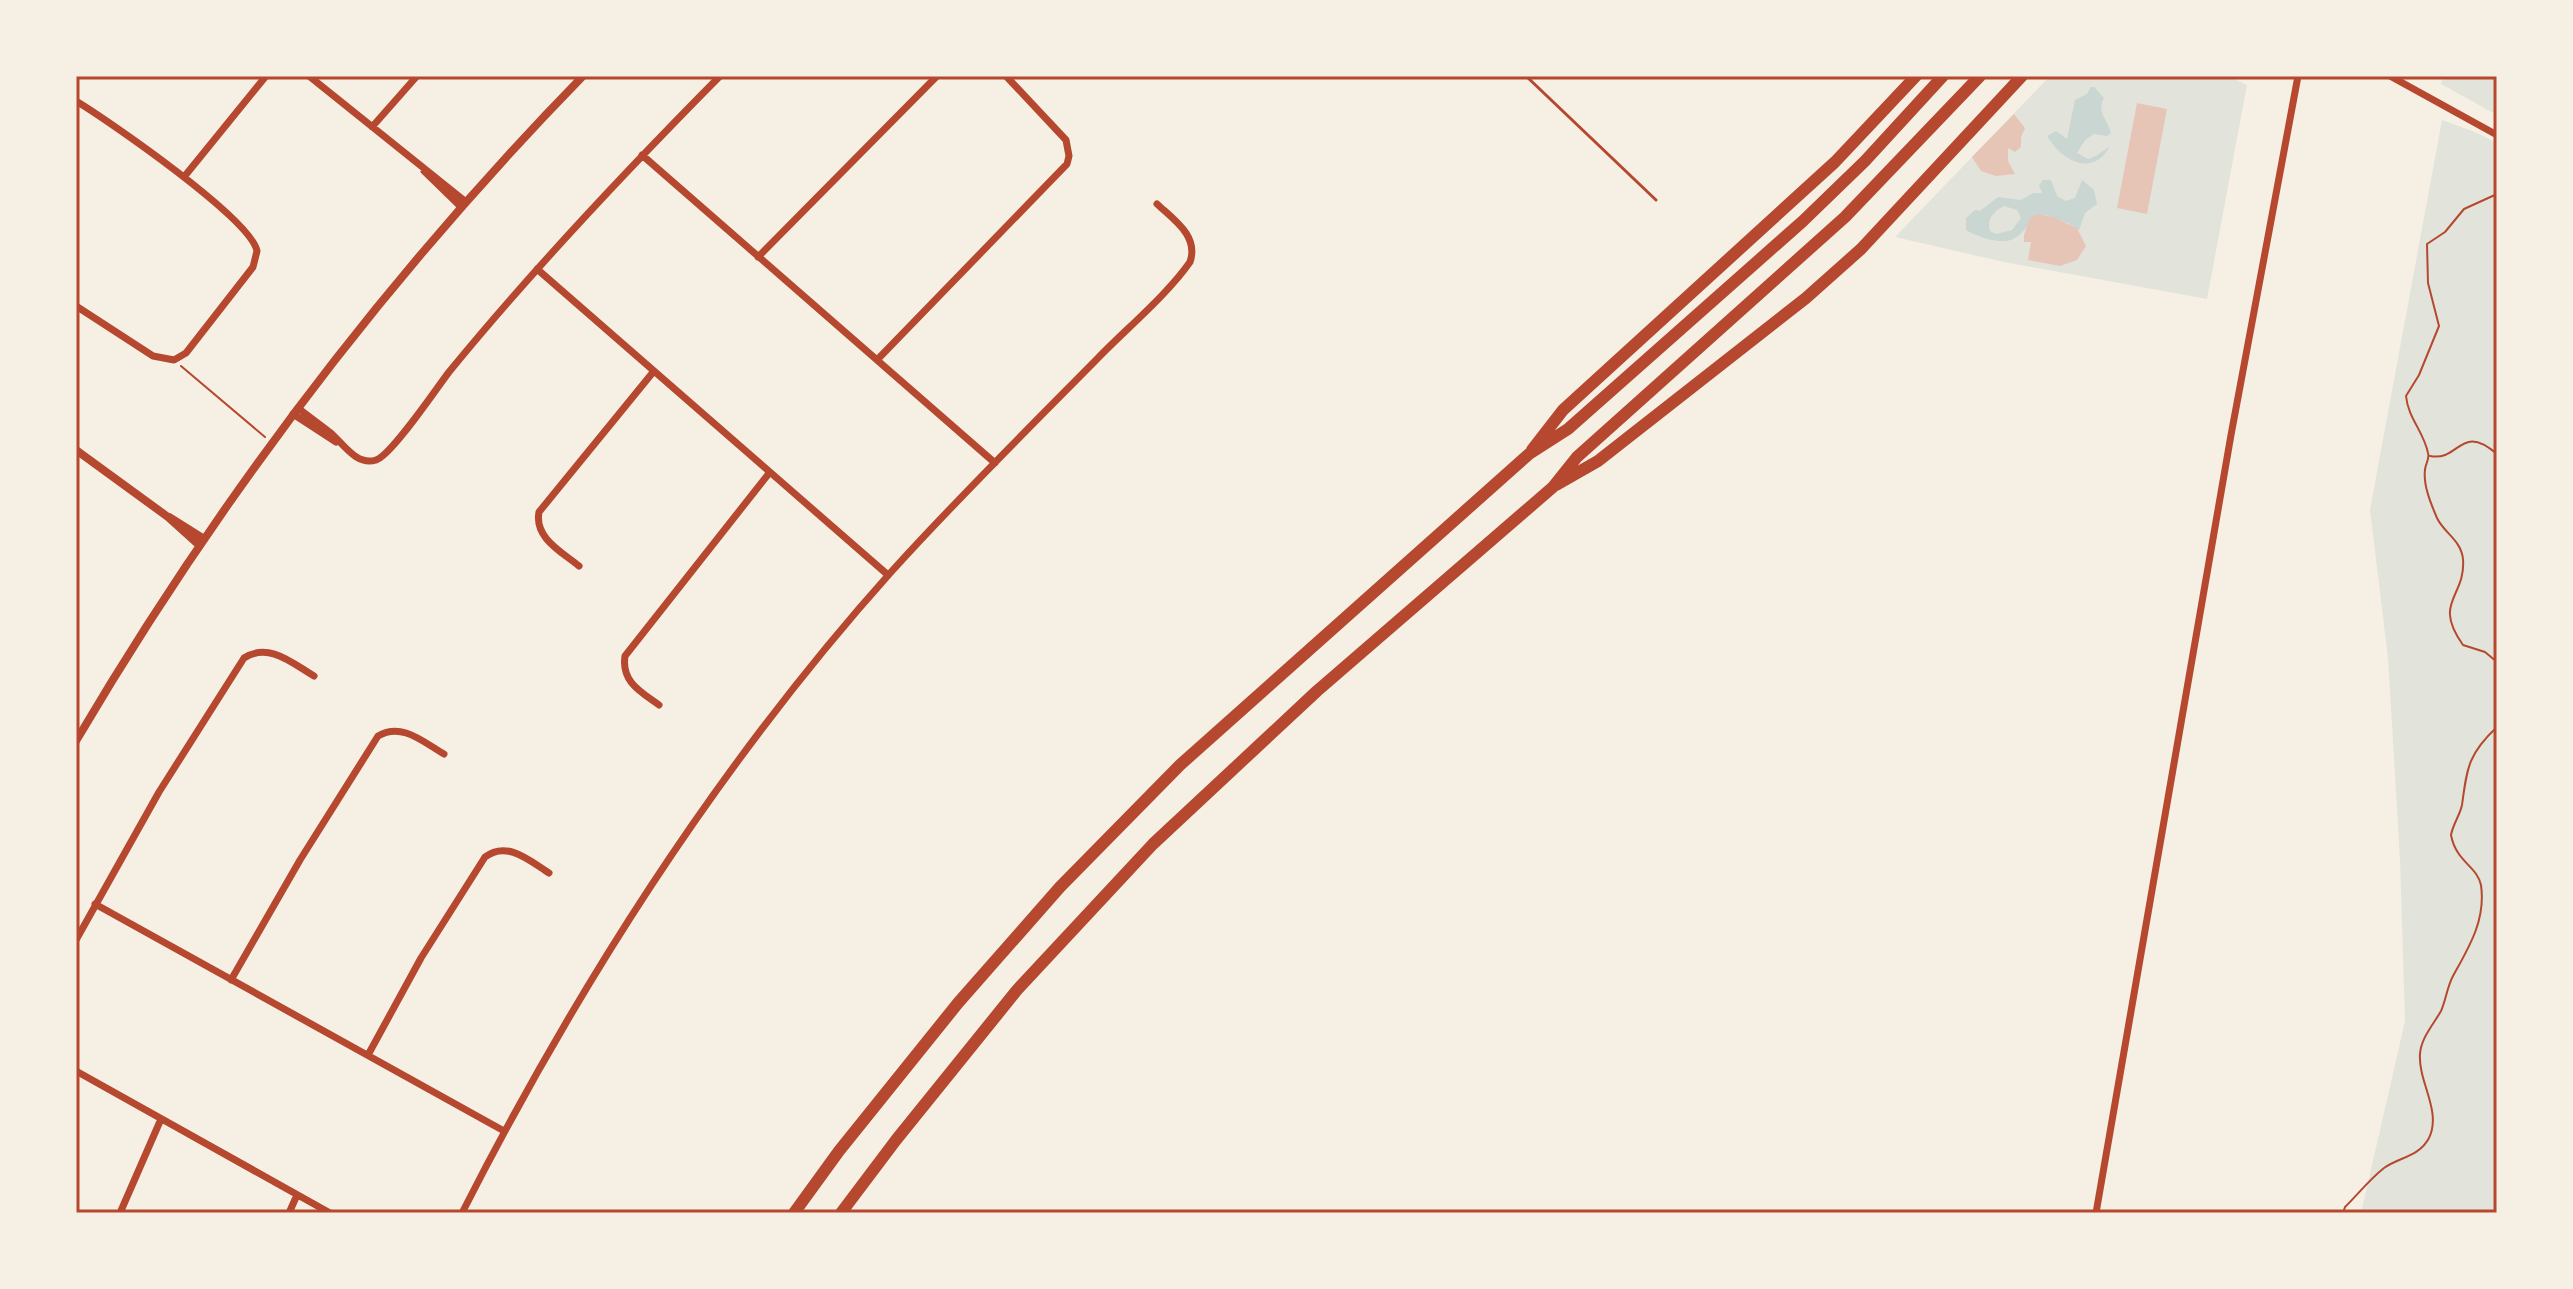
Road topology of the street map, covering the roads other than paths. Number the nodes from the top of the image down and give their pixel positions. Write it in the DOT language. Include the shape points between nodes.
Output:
graph roads {
  1 [pos="266,76"];
  2 [pos="309,76"];
  3 [pos="417,76"];
  4 [pos="583,76"];
  5 [pos="720,76"];
  6 [pos="937,76"];
  7 [pos="1006,76"];
  8 [pos="1526,76"];
  9 [pos="1916,76"];
  10 [pos="1943,76"];
  11 [pos="1980,76"];
  12 [pos="2022,76"];
  13 [pos="2298,76"];
  14 [pos="2390,76"];
  15 [pos="76,101"];
  16 [pos="372,127"];
  17 [pos="2497,135"];
  18 [pos="642,155"];
  19 [pos="184,177"];
  20 [pos="1656,200"];
  21 [pos="464,204"];
  22 [pos="1157,204"];
  23 [pos="758,257"];
  24 [pos="537,269"];
  25 [pos="76,306"];
  26 [pos="877,360"];
  27 [pos="654,371"];
  28 [pos="295,411"];
  29 [pos="76,450"];
  30 [pos="1529,454"];
  31 [pos="995,463"];
  32 [pos="770,472"];
  33 [pos="1553,487"];
  34 [pos="201,542"];
  35 [pos="579,566"];
  36 [pos="888,575"];
  37 [pos="314,676"];
  38 [pos="659,705"];
  39 [pos="76,741"];
  40 [pos="444,754"];
  41 [pos="549,873"];
  42 [pos="95,904"];
  43 [pos="76,940"];
  44 [pos="231,980"];
  45 [pos="368,1055"];
  46 [pos="76,1071"];
  47 [pos="161,1119"];
  48 [pos="504,1131"];
  49 [pos="297,1195"];
  50 [pos="120,1213"];
  51 [pos="289,1213"];
  52 [pos="330,1213"];
  53 [pos="462,1213"];
  54 [pos="794,1213"];
  55 [pos="841,1213"];
  56 [pos="2096,1213"];
  1 -- 19 [label="street"];
  2 -- 16 [label="street"];
  3 -- 16 [label="street"];
  4 -- 21 [label="street"];
  5 -- 18 [label="street"];
  6 -- 23 [label="street"];
  7 -- 26 [label="street" via="1066,140 1067,164"];
  8 -- 20 [label="lane"];
  9 -- 30 [label="highway" via="1835,162 1569,404"];
  10 -- 30 [label="highway" via="1803,221 1568,429"];
  11 -- 33 [label="highway" via="1845,217 1577,457"];
  12 -- 33 [label="highway" via="1888,224 1834,274 1598,461"];
  13 -- 56 [label="street"];
  14 -- 17 [label="street"];
  15 -- 19 [label="street"];
  16 -- 21 [label="street"];
  18 -- 23 [label="street"];
  18 -- 24 [label="street"];
  19 -- 25 [label="street" via="249,235 257,256 191,348 174,360 153,356"];
  21 -- 28 [label="street"];
  22 -- 31 [label="street" via="1191,239 1190,262"];
  23 -- 26 [label="street"];
  24 -- 27 [label="street"];
  24 -- 28 [label="street" via="386,456 363,460"];
  26 -- 31 [label="street"];
  27 -- 32 [label="street"];
  27 -- 35 [label="street" via="539,512 542,534"];
  28 -- 34 [label="street"];
  29 -- 34 [label="street"];
  30 -- 54 [label="highway" via="1180,765 1060,887 958,1003"];
  31 -- 36 [label="street"];
  32 -- 36 [label="street"];
  32 -- 38 [label="street" via="629,648 624,665 629,681"];
  33 -- 55 [label="highway" via="1317,691 1142,855 1017,990"];
  34 -- 39 [label="street"];
  36 -- 48 [label="street" via="780,706 680,842 588,984"];
  37 -- 42 [label="street" via="269,651 244,658"];
  40 -- 44 [label="street" via="403,731 378,736"];
  41 -- 45 [label="street" via="512,851 498,850 485,857"];
  42 -- 43 [label="street"];
  42 -- 44 [label="street"];
  44 -- 45 [label="street"];
  45 -- 48 [label="street"];
  46 -- 47 [label="street"];
  47 -- 49 [label="street"];
  47 -- 50 [label="street"];
  48 -- 53 [label="street"];
  49 -- 51 [label="street"];
  49 -- 52 [label="street"];
}
